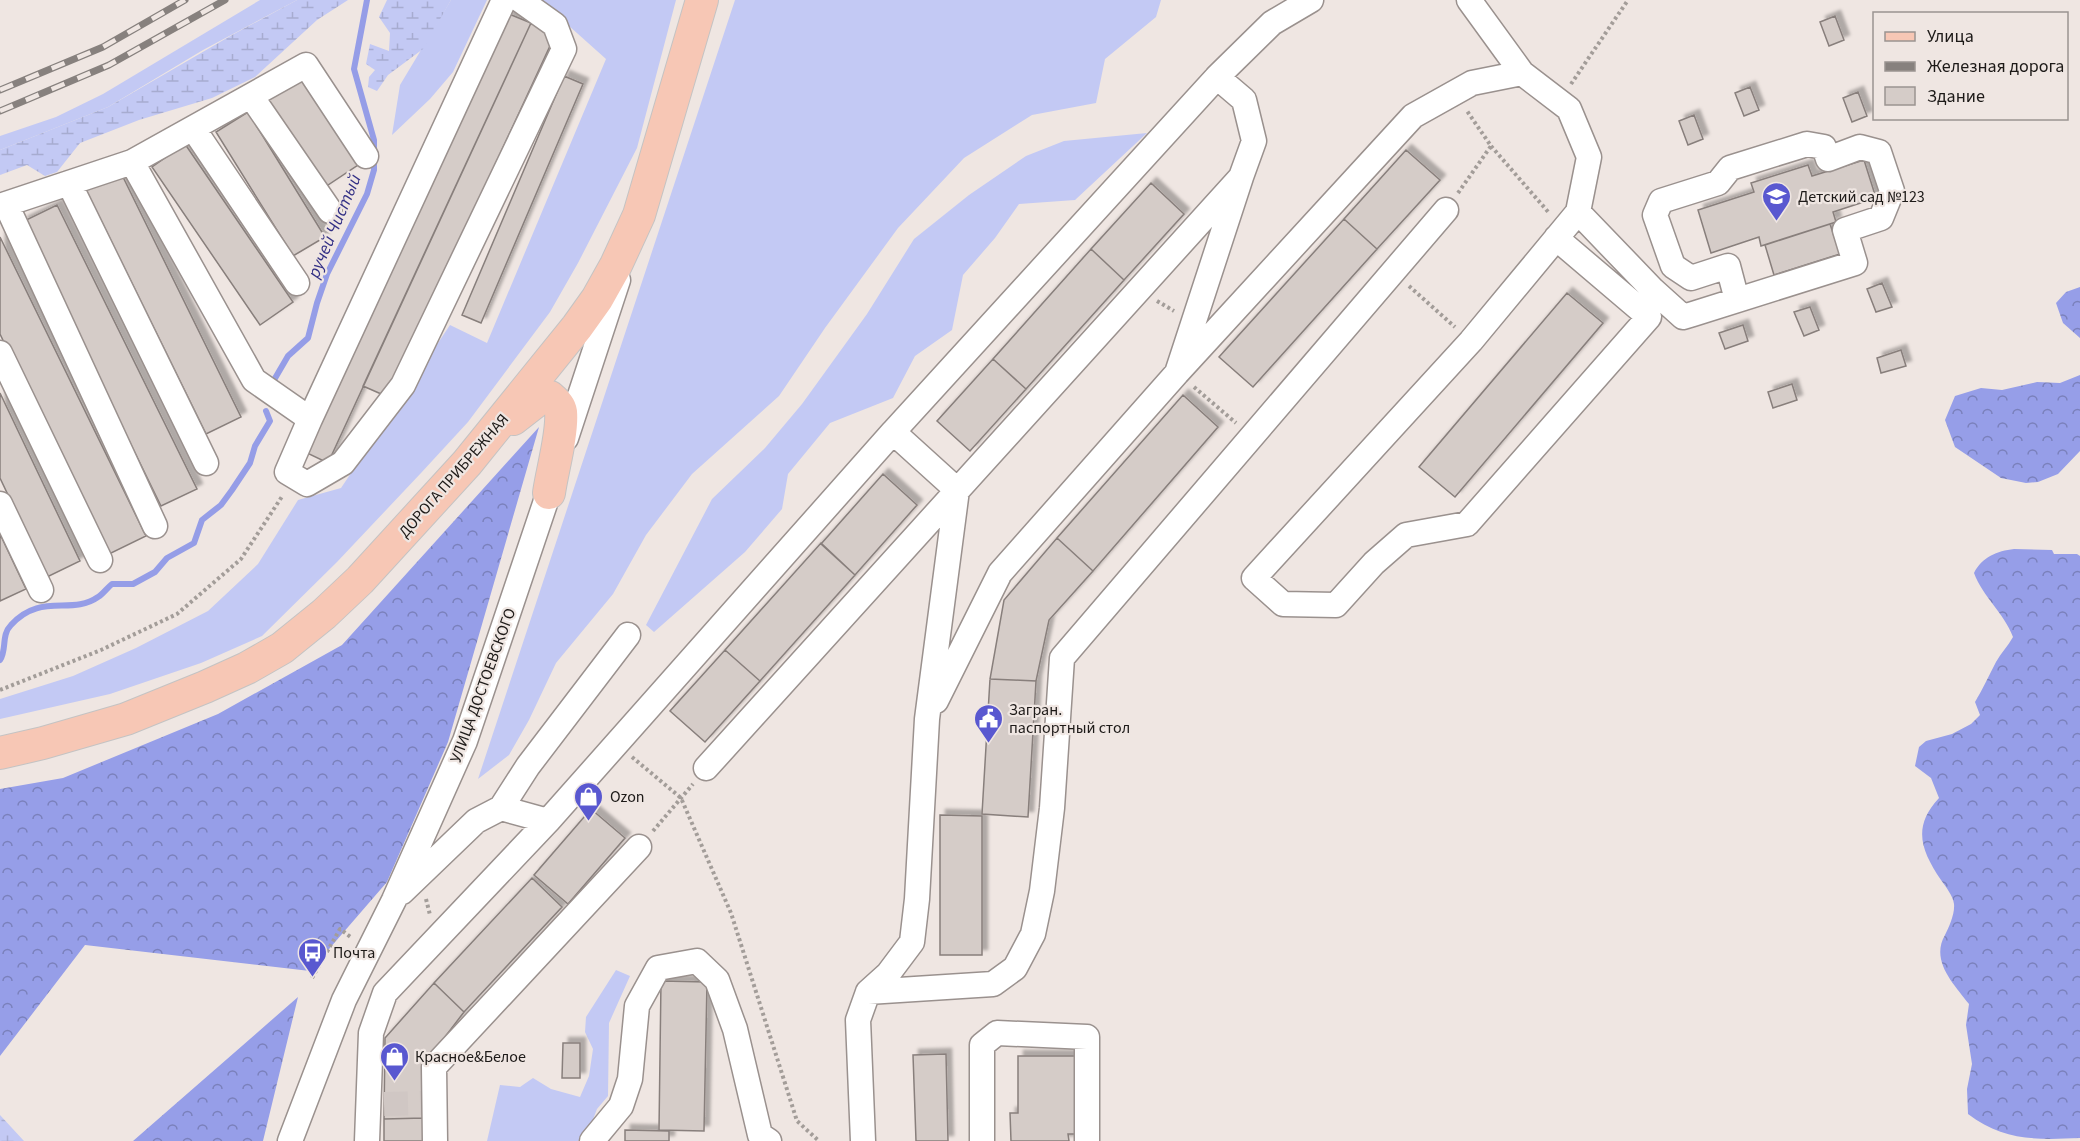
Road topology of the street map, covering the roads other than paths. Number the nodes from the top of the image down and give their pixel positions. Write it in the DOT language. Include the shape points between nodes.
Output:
graph roads {
  1 [pos="504,0"];
  2 [pos="520,0"];
  3 [pos="702,0"];
  4 [pos="1311,0"];
  5 [pos="1469,0"];
  6 [pos="1522,73"];
  7 [pos="1217,77"];
  8 [pos="251,96"];
  9 [pos="193,128"];
  10 [pos="366,156"];
  11 [pos="132,162"];
  12 [pos="1241,177"];
  13 [pos="69,183"];
  14 [pos="3,205"];
  15 [pos="1446,210"];
  16 [pos="330,211"];
  17 [pos="639,215"];
  18 [pos="1566,226"];
  19 [pos="297,284"];
  20 [pos="1737,300"];
  21 [pos="0,353"];
  22 [pos="1177,373"];
  23 [pos="310,419"];
  24 [pos="893,432"];
  25 [pos="206,462"];
  26 [pos="467,463"];
  27 [pos="957,490"];
  28 [pos="549,493"];
  29 [pos="0,504"];
  30 [pos="155,526"];
  31 [pos="100,560"];
  32 [pos="41,590"];
  33 [pos="628,635"];
  34 [pos="927,719"];
  35 [pos="0,753"];
  36 [pos="706,768"];
  37 [pos="501,808"];
  38 [pos="548,821"];
  39 [pos="639,847"];
  40 [pos="394,900"];
  41 [pos="868,992"];
  42 [pos="761,1139"];
  43 [pos="290,1141"];
  44 [pos="367,1141"];
  45 [pos="435,1141"];
  46 [pos="592,1141"];
  47 [pos="863,1141"];
  48 [pos="982,1141"];
  49 [pos="1087,1141"];
  1 -- 23 [label="street"];
  2 -- 23 [label="street" via="555,25 564,49 403,384 343,463 307,484 287,472"];
  3 -- 17 [label="main road, ДОРОГА ПРИБРЕЖНАЯ"];
  4 -- 7 [label="street" via="1272,23"];
  5 -- 6 [label="street"];
  6 -- 18 [label="street" via="1569,110 1589,158"];
  6 -- 22 [label="street" via="1472,83 1413,116"];
  7 -- 12 [label="street" via="1244,100 1254,141"];
  7 -- 24 [label="street"];
  8 -- 9 [label="street"];
  8 -- 10 [label="street" via="306,65"];
  8 -- 16 [label="street"];
  9 -- 11 [label="street"];
  9 -- 19 [label="street"];
  11 -- 13 [label="street"];
  11 -- 23 [label="street" via="254,380"];
  12 -- 22 [label="street"];
  12 -- 27 [label="street"];
  13 -- 14 [label="street"];
  13 -- 25 [label="street"];
  14 -- 30 [label="street"];
  15 -- 41 [label="street" via="1062,658 1042,891 1033,934 1016,968 993,984"];
  17 -- 26 [label="main road, ДОРОГА ПРИБРЕЖНАЯ" via="597,299"];
  17 -- 28 [label="street, УЛИЦА ДОСТОЕВСКОГО"];
  18 -- 18 [label="street" via="1471,341 1254,578 1283,604 1336,605 1406,535 1467,524 1649,317"];
  18 -- 20 [label="street" via="1683,317"];
  20 -- 20 [label="street" via="1855,263 1845,230 1881,218 1892,191 1879,152 1860,147 1828,159 1824,147 1807,144 1730,168 1718,183 1661,201 1655,215 1673,266 1691,278 1728,266"];
  21 -- 31 [label="street"];
  22 -- 34 [label="street" via="1000,573"];
  24 -- 27 [label="street"];
  24 -- 38 [label="street"];
  26 -- 28 [label="main road" via="523,410 540,398 550,397 561,412"];
  26 -- 35 [label="main road, ДОРОГА ПРИБРЕЖНАЯ" via="360,580 282,648 205,687 126,719"];
  27 -- 34 [label="street"];
  27 -- 36 [label="street"];
  28 -- 40 [label="street, УЛИЦА ДОСТОЕВСКОГО" via="465,741"];
  29 -- 32 [label="street"];
  33 -- 37 [label="street" via="528,766"];
  34 -- 41 [label="street" via="912,942 888,974"];
  37 -- 38 [label="street"];
  37 -- 40 [label="street" via="476,821"];
  38 -- 44 [label="street" via="385,993 371,1033 376,1104"];
  39 -- 45 [label="street" via="434,1067 429,1103"];
  40 -- 43 [label="street, УЛИЦА ДОСТОЕВСКОГО" via="344,1000"];
  41 -- 47 [label="street" via="858,1020"];
  42 -- 46 [label="street" via="735,1029 717,980 697,961 658,968 637,1006 630,1079 621,1106"];
  48 -- 49 [label="street" via="982,1045 997,1033 1087,1037"];
}
